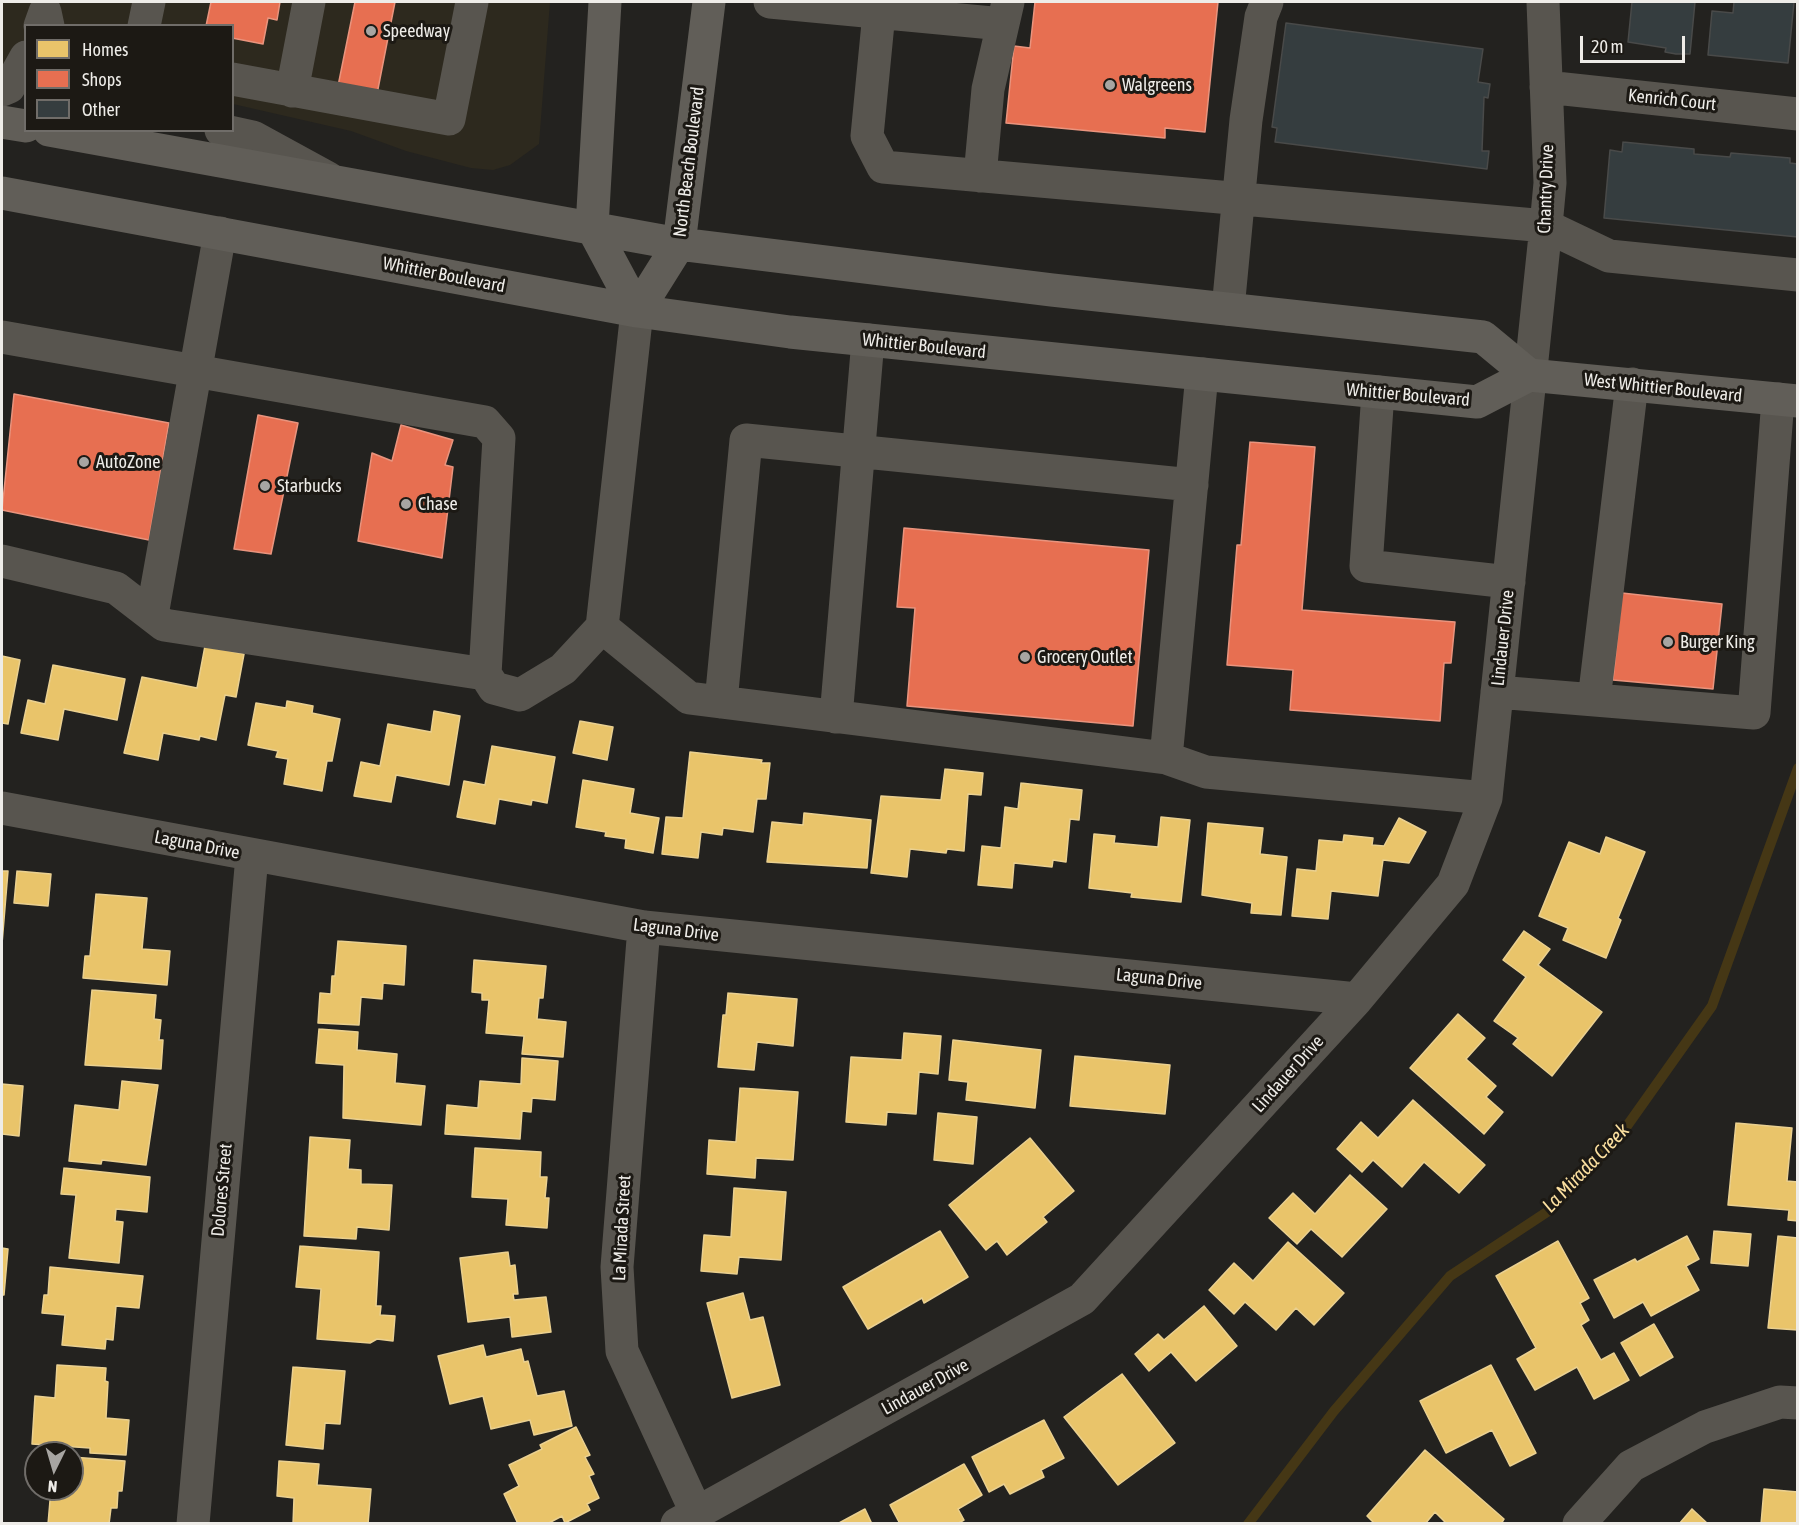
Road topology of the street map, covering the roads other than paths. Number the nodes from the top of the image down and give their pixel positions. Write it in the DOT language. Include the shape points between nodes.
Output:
graph roads {
  1 [pos="149,2"];
  2 [pos="309,2"];
  3 [pos="472,2"];
  4 [pos="606,2"];
  5 [pos="709,2"];
  6 [pos="770,2"];
  7 [pos="1267,2"];
  8 [pos="1542,2"];
  9 [pos="879,13"];
  10 [pos="1006,13"];
  11 [pos="144,24"];
  12 [pos="24,61"];
  13 [pos="234,79"];
  14 [pos="1546,87"];
  15 [pos="2,90"];
  16 [pos="292,91"];
  17 [pos="1797,114"];
  18 [pos="2,122"];
  19 [pos="24,126"];
  20 [pos="60,132"];
  21 [pos="230,132"];
  22 [pos="980,176"];
  23 [pos="338,183"];
  24 [pos="2,193"];
  25 [pos="1240,198"];
  26 [pos="1546,226"];
  27 [pos="592,227"];
  28 [pos="220,233"];
  29 [pos="680,244"];
  30 [pos="1797,275"];
  31 [pos="1228,309"];
  32 [pos="638,311"];
  33 [pos="2,337"];
  34 [pos="868,340"];
  35 [pos="196,369"];
  36 [pos="1202,374"];
  37 [pos="1529,375"];
  38 [pos="1632,384"];
  39 [pos="1378,392"];
  40 [pos="1788,400"];
  41 [pos="858,454"];
  42 [pos="1192,485"];
  43 [pos="2,561"];
  44 [pos="1509,582"];
  45 [pos="152,615"];
  46 [pos="602,627"];
  47 [pos="485,674"];
  48 [pos="1497,692"];
  49 [pos="1594,700"];
  50 [pos="721,702"];
  51 [pos="836,717"];
  52 [pos="1166,758"];
  53 [pos="1486,798"];
  54 [pos="2,808"];
  55 [pos="252,856"];
  56 [pos="644,927"];
  57 [pos="1357,999"];
  58 [pos="1797,1403"];
  59 [pos="687,1519"];
  60 [pos="193,1524"];
  61 [pos="1579,1524"];
  1 -- 11 [label="street"];
  2 -- 16 [label="street"];
  3 -- 16 [label="street" via="449,119"];
  4 -- 27 [label="main road"];
  5 -- 29 [label="main road, North Beach Boulevard"];
  6 -- 9 [label="street"];
  7 -- 25 [label="street" via="1261,17 1246,120"];
  8 -- 14 [label="street, Chantry Drive"];
  9 -- 10 [label="street"];
  9 -- 22 [label="street" via="867,136 883,167"];
  10 -- 22 [label="street" via="988,89"];
  12 -- 15 [label="street" via="9,87"];
  13 -- 16 [label="street"];
  14 -- 17 [label="street, Kenrich Court"];
  14 -- 26 [label="street, Chantry Drive" via="1550,183"];
  18 -- 19 [label="main road"];
  20 -- 23 [label="main road"];
  21 -- 23 [label="street" via="253,137"];
  22 -- 25 [label="street"];
  23 -- 27 [label="main road"];
  24 -- 28 [label="main road, Whittier Boulevard"];
  25 -- 26 [label="street"];
  25 -- 31 [label="street"];
  26 -- 30 [label="street" via="1609,255"];
  26 -- 37 [label="street, Chantry Drive"];
  27 -- 29 [label="main road"];
  27 -- 32 [label="main road"];
  28 -- 32 [label="main road, Whittier Boulevard"];
  28 -- 35 [label="street"];
  29 -- 31 [label="main road"];
  29 -- 32 [label="main road, North Beach Boulevard"];
  31 -- 37 [label="main road" via="1483,338"];
  32 -- 34 [label="main road, Whittier Boulevard"];
  32 -- 46 [label="street, North Beach Boulevard"];
  33 -- 35 [label="street"];
  34 -- 36 [label="main road, Whittier Boulevard"];
  34 -- 41 [label="street"];
  35 -- 45 [label="street"];
  35 -- 47 [label="street" via="485,422 499,438"];
  36 -- 39 [label="main road, Whittier Boulevard"];
  36 -- 42 [label="street"];
  37 -- 38 [label="main road, West Whittier Boulevard"];
  37 -- 39 [label="main road, Whittier Boulevard" via="1477,402"];
  37 -- 44 [label="street, Lindauer Drive"];
  38 -- 40 [label="main road, West Whittier Boulevard"];
  38 -- 49 [label="street"];
  39 -- 44 [label="street" via="1366,566"];
  40 -- 49 [label="street" via="1754,713"];
  41 -- 42 [label="street"];
  41 -- 50 [label="street" via="746,440"];
  41 -- 51 [label="street"];
  42 -- 52 [label="street"];
  43 -- 45 [label="street" via="116,588"];
  44 -- 48 [label="street, Lindauer Drive"];
  45 -- 47 [label="street" via="165,625"];
  46 -- 47 [label="street" via="563,669 520,695 494,688"];
  46 -- 50 [label="street" via="689,699"];
  48 -- 49 [label="street"];
  48 -- 53 [label="street, Lindauer Drive"];
  50 -- 51 [label="street"];
  51 -- 52 [label="street"];
  52 -- 53 [label="street" via="1206,772"];
  53 -- 57 [label="street, Lindauer Drive" via="1453,884"];
  54 -- 55 [label="street, Laguna Drive"];
  55 -- 56 [label="street, Laguna Drive"];
  55 -- 60 [label="street, Dolores Street"];
  56 -- 57 [label="street, Laguna Drive"];
  56 -- 59 [label="street, La Mirada Street" via="617,1267 622,1351"];
  57 -- 59 [label="street, Lindauer Drive" via="1082,1299"];
  58 -- 61 [label="street" via="1780,1402 1705,1427 1631,1466"];
}
